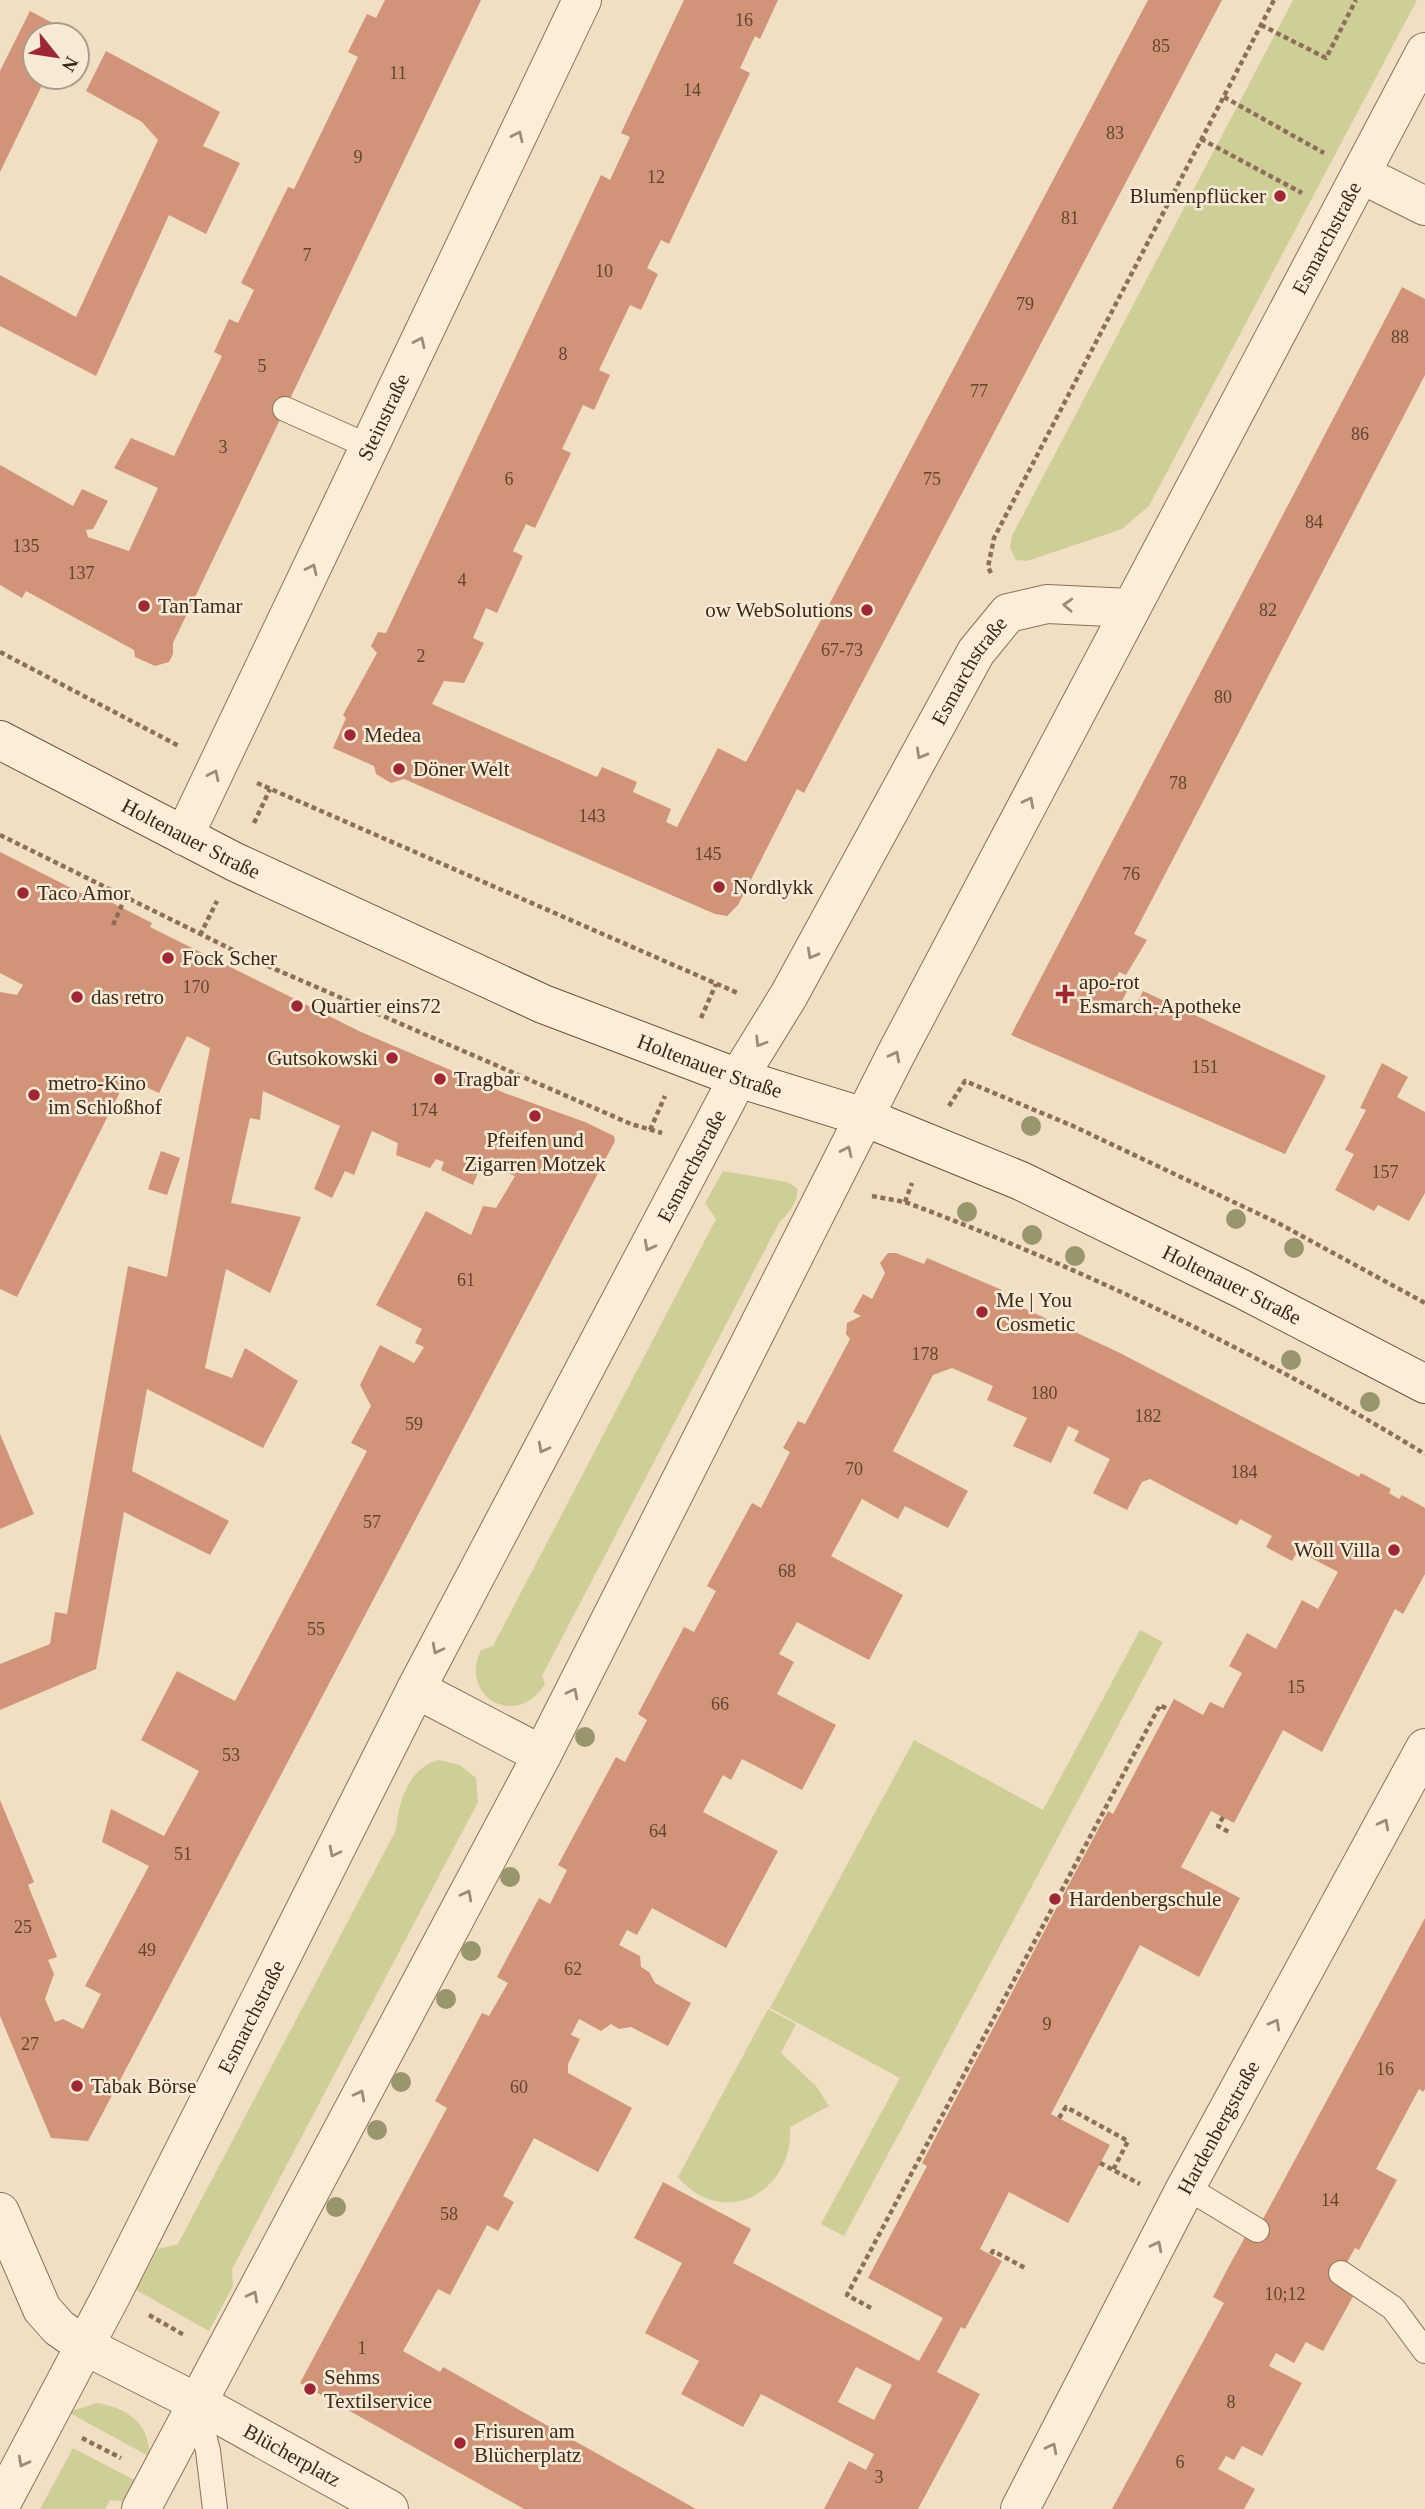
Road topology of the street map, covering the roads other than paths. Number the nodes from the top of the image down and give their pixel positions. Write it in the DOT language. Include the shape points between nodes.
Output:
graph roads {
  1 [pos="582,0"];
  2 [pos="1425,52"];
  3 [pos="1361,174"];
  4 [pos="1425,206"];
  5 [pos="285,409"];
  6 [pos="370,447"];
  7 [pos="1130,608"];
  8 [pos="0,740"];
  9 [pos="184,836"];
  10 [pos="738,1077"];
  11 [pos="864,1116"];
  12 [pos="1425,1384"];
  13 [pos="416,1689"];
  14 [pos="1425,1748"];
  15 [pos="542,1755"];
  16 [pos="1186,2188"];
  17 [pos="0,2212"];
  18 [pos="1257,2230"];
  19 [pos="1341,2273"];
  20 [pos="85,2346"];
  21 [pos="1425,2351"];
  22 [pos="196,2402"];
  23 [pos="0,2507"];
  24 [pos="141,2509"];
  25 [pos="215,2509"];
  26 [pos="389,2509"];
  27 [pos="1020,2509"];
  6 -- 1 [label="street, Steinstraße, one-way"];
  2 -- 3 [label="street, Esmarchstraße"];
  3 -- 4 [label="street"];
  3 -- 7 [label="street, Esmarchstraße"];
  5 -- 6 [label="lane"];
  9 -- 6 [label="street, Steinstraße, one-way"];
  7 -- 10 [label="street, Esmarchstraße, one-way" via="1047,604 1008,613 976,652 789,995"];
  11 -- 7 [label="street, Esmarchstraße, one-way"];
  8 -- 9 [label="street, Holtenauer Straße"];
  9 -- 10 [label="street, Holtenauer Straße" via="543,1004"];
  10 -- 11 [label="street, Holtenauer Straße"];
  10 -- 13 [label="street, Esmarchstraße, one-way"];
  11 -- 12 [label="street, Holtenauer Straße" via="1021,1181"];
  15 -- 11 [label="street, Esmarchstraße, one-way"];
  13 -- 15 [label="street"];
  13 -- 20 [label="street, Esmarchstraße, one-way"];
  16 -- 14 [label="street, Hardenbergstraße, one-way"];
  22 -- 15 [label="street, Esmarchstraße, one-way"];
  16 -- 18 [label="lane"];
  27 -- 16 [label="street, Hardenbergstraße, one-way"];
  17 -- 20 [label="street" via="42,2309"];
  19 -- 21 [label="lane" via="1393,2308"];
  20 -- 22 [label="street"];
  20 -- 23 [label="street, Esmarchstraße, one-way"];
  22 -- 24 [label="street, Esmarchstraße"];
  22 -- 25 [label="lane"];
  22 -- 26 [label="street, Blücherplatz"];
}
